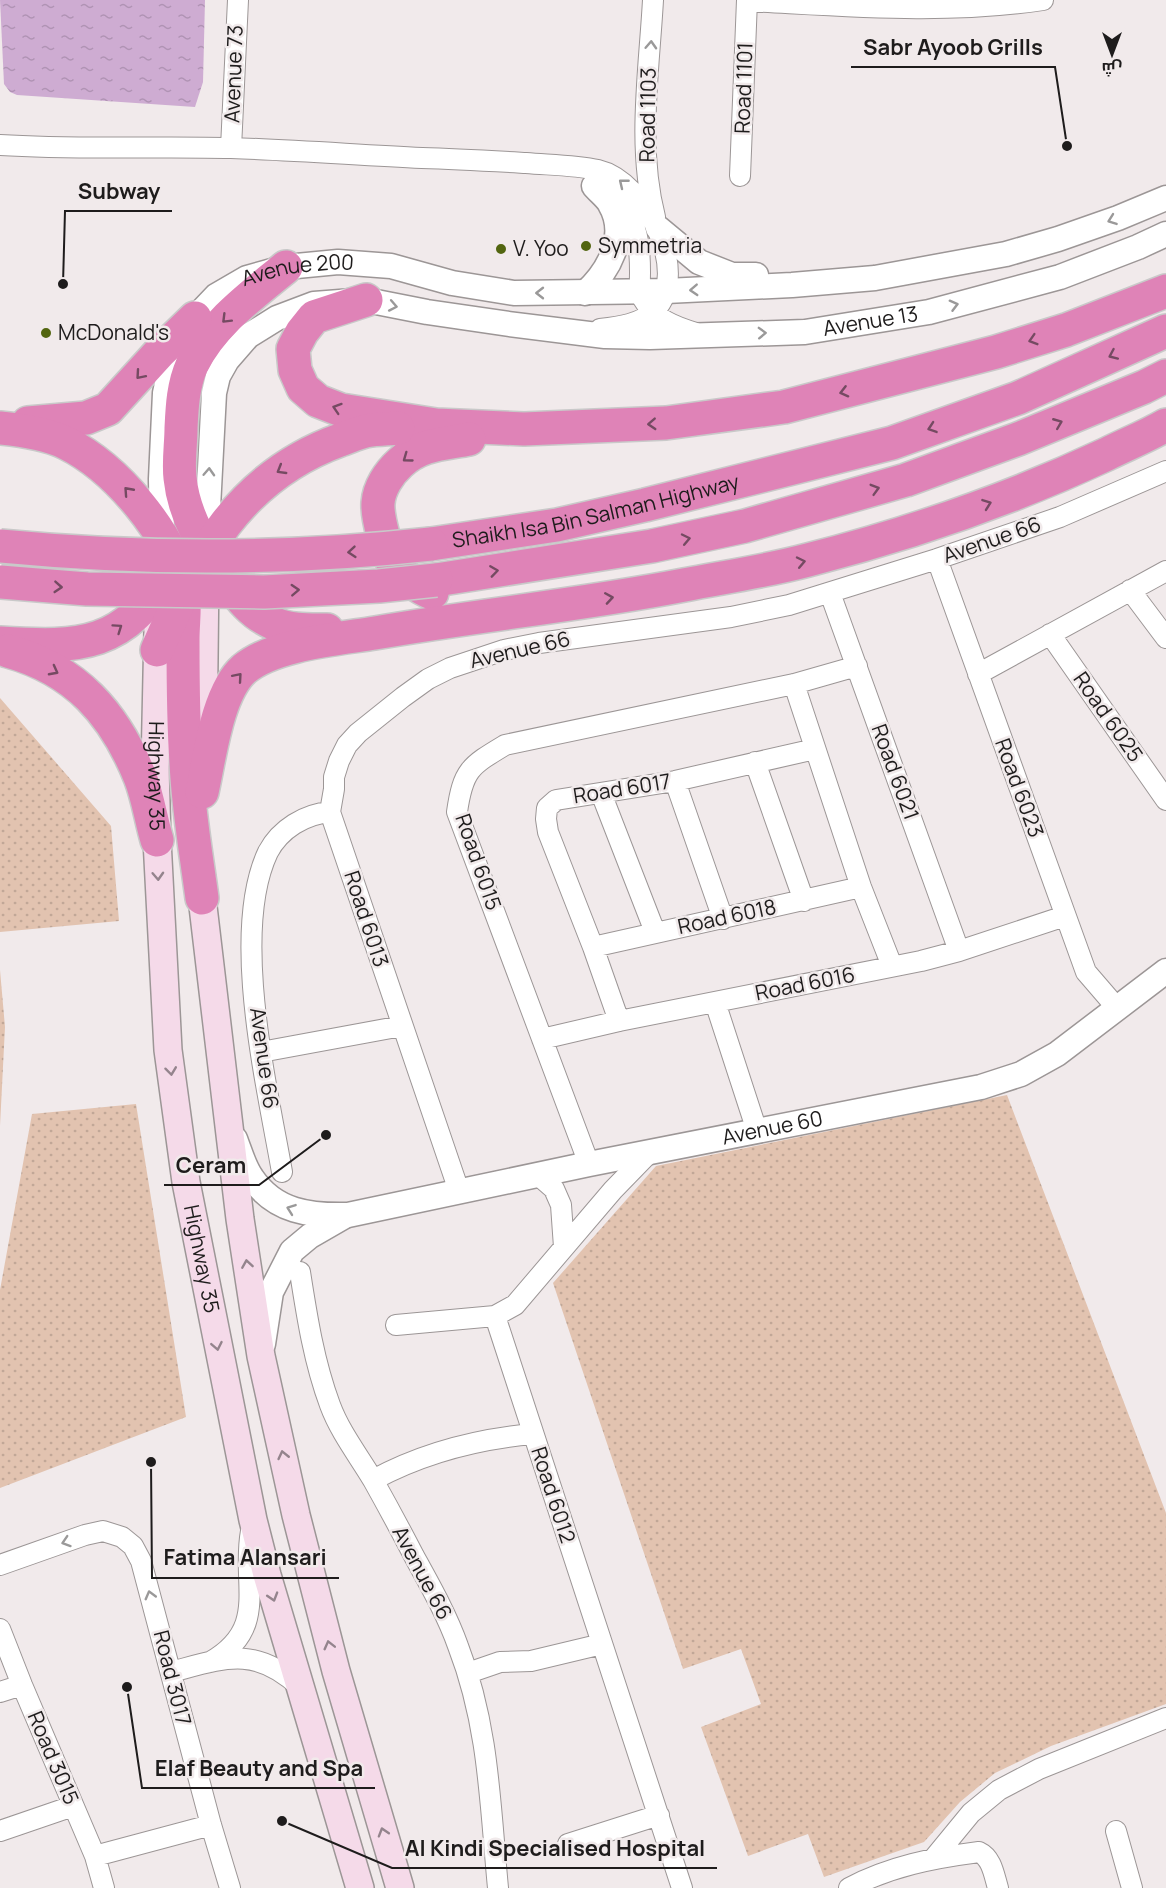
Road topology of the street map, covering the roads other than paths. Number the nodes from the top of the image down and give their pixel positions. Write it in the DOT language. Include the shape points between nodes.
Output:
graph roads {
  1 [pos="238,0"];
  2 [pos="653,0"];
  3 [pos="747,0"];
  4 [pos="1043,0"];
  5 [pos="1001,3"];
  6 [pos="0,145"];
  7 [pos="231,148"];
  8 [pos="540,164"];
  9 [pos="740,176"];
  10 [pos="594,186"];
  11 [pos="1166,198"];
  12 [pos="658,228"];
  13 [pos="1166,234"];
  14 [pos="955,264"];
  15 [pos="286,267"];
  16 [pos="640,291"];
  17 [pos="666,291"];
  18 [pos="1166,291"];
  19 [pos="585,293"];
  20 [pos="366,300"];
  21 [pos="654,312"];
  22 [pos="195,318"];
  23 [pos="1166,330"];
  24 [pos="561,331"];
  25 [pos="703,335"];
  26 [pos="1166,376"];
  27 [pos="436,425"];
  28 [pos="1166,425"];
  29 [pos="0,426"];
  30 [pos="524,429"];
  31 [pos="1166,471"];
  32 [pos="202,528"];
  33 [pos="0,546"];
  34 [pos="937,559"];
  35 [pos="169,570"];
  36 [pos="1166,571"];
  37 [pos="0,582"];
  38 [pos="1130,590"];
  39 [pos="830,593"];
  40 [pos="560,606"];
  41 [pos="425,623"];
  42 [pos="1050,634"];
  43 [pos="1166,638"];
  44 [pos="0,643"];
  45 [pos="0,649"];
  46 [pos="157,650"];
  47 [pos="857,666"];
  48 [pos="978,674"];
  49 [pos="795,684"];
  50 [pos="815,749"];
  51 [pos="754,762"];
  52 [pos="675,781"];
  53 [pos="202,792"];
  54 [pos="601,793"];
  55 [pos="1166,800"];
  56 [pos="330,812"];
  57 [pos="157,840"];
  58 [pos="861,887"];
  59 [pos="202,898"];
  60 [pos="804,901"];
  61 [pos="1065,916"];
  62 [pos="723,918"];
  63 [pos="655,932"];
  64 [pos="593,947"];
  65 [pos="959,951"];
  66 [pos="892,966"];
  67 [pos="1166,971"];
  68 [pos="715,1002"];
  69 [pos="1117,1008"];
  70 [pos="620,1021"];
  71 [pos="402,1026"];
  72 [pos="542,1039"];
  73 [pos="261,1052"];
  74 [pos="229,1126"];
  75 [pos="756,1131"];
  76 [pos="649,1153"];
  77 [pos="589,1164"];
  78 [pos="282,1172"];
  79 [pos="538,1175"];
  80 [pos="459,1191"];
  81 [pos="348,1215"];
  82 [pos="564,1247"];
  83 [pos="300,1272"];
  84 [pos="495,1316"];
  85 [pos="396,1326"];
  86 [pos="261,1356"];
  87 [pos="533,1434"];
  88 [pos="373,1480"];
  89 [pos="253,1520"];
  90 [pos="0,1565"];
  91 [pos="0,1629"];
  92 [pos="602,1644"];
  93 [pos="210,1662"];
  94 [pos="171,1672"];
  95 [pos="468,1673"];
  96 [pos="22,1685"];
  97 [pos="300,1687"];
  98 [pos="0,1692"];
  99 [pos="1166,1718"];
  100 [pos="73,1806"];
  101 [pos="659,1815"];
  102 [pos="211,1826"];
  103 [pos="0,1831"];
  104 [pos="1116,1831"];
  105 [pos="568,1844"];
  106 [pos="94,1856"];
  107 [pos="934,1858"];
  108 [pos="104,1888"];
  109 [pos="230,1888"];
  110 [pos="360,1888"];
  111 [pos="400,1888"];
  112 [pos="498,1888"];
  113 [pos="682,1888"];
  114 [pos="849,1888"];
  115 [pos="998,1888"];
  116 [pos="1132,1888"];
  1 -- 7 [label="street, Avenue 73"];
  12 -- 2 [label="street, Road 1103, one-way" via="645,146"];
  3 -- 5 [label="street" via="942,9"];
  3 -- 9 [label="street, Road 1101"];
  4 -- 5 [label="street"];
  6 -- 7 [label="street"];
  7 -- 8 [label="street"];
  8 -- 10 [label="street"];
  12 -- 8 [label="street, one-way" via="634,192 617,177 584,168"];
  10 -- 16 [label="street" via="618,202 634,222 640,247"];
  10 -- 19 [label="street" via="610,204 617,240 600,279"];
  11 -- 14 [label="street, Avenue 13, one-way" via="1058,239"];
  12 -- 14 [label="street" via="699,262 732,275 839,270 938,255"];
  12 -- 17 [label="street" via="665,258"];
  25 -- 13 [label="street, Avenue 13, one-way" via="805,332 929,312 1060,277"];
  14 -- 17 [label="street, Avenue 13, one-way" via="875,278"];
  19 -- 15 [label="street, Avenue 200, one-way" via="513,293 370,264 338,262"];
  15 -- 22 [label="street, Avenue 200" via="247,278 216,296"];
  15 -- 32 [label="highway, one-way" via="215,331 192,365 185,385 179,477 186,508"];
  16 -- 17 [label="street, Avenue 200"];
  16 -- 19 [label="street, Avenue 200"];
  16 -- 21 [label="street"];
  17 -- 21 [label="street"];
  18 -- 30 [label="highway, one-way" via="996,352 784,407 666,423"];
  20 -- 24 [label="street, Avenue 200, one-way"];
  27 -- 20 [label="highway, one-way" via="341,410 318,401 303,388 295,370 293,349 302,332 314,317"];
  32 -- 20 [label="street, Avenue 200, one-way" via="214,393 227,360 248,336 277,318 314,304"];
  21 -- 24 [label="street, Avenue 200" via="634,323"];
  21 -- 25 [label="street" via="674,326"];
  22 -- 29 [label="highway, one-way" via="108,409 86,418"];
  22 -- 35 [label="street, Avenue 200" via="174,352 165,393 161,478"];
  23 -- 33 [label="highway, Shaikh Isa Bin Salman Highway, one-way, bridge" via="1018,398 892,443 568,523 494,536 330,554 189,558"];
  24 -- 25 [label="street, Avenue 13" via="605,336"];
  37 -- 26 [label="highway, Shaikh Isa Bin Salman Highway, one-way, bridge" via="87,589 264,592 379,586 651,546 745,526 906,480 1018,439"];
  27 -- 30 [label="highway"];
  27 -- 32 [label="highway, one-way" via="366,431 316,449 272,475 227,520"];
  40 -- 28 [label="highway, one-way" via="807,561 927,526 1055,478"];
  35 -- 29 [label="highway, one-way" via="143,509 97,462 65,442"];
  30 -- 40 [label="highway, one-way" via="422,447 386,479 378,503 381,529 394,565 421,589 451,599 489,604"];
  31 -- 34 [label="street, Avenue 66" via="1060,517"];
  32 -- 35 [label="highway"];
  32 -- 41 [label="highway" via="242,602 274,624 326,630"];
  32 -- 53 [label="main road, Highway 35"];
  34 -- 39 [label="street, Avenue 66"];
  34 -- 48 [label="street, Road 6023"];
  44 -- 35 [label="highway, one-way" via="74,644 108,635 138,614"];
  35 -- 46 [label="highway"];
  35 -- 59 [label="highway" via="191,820"];
  36 -- 38 [label="street"];
  38 -- 42 [label="street"];
  38 -- 43 [label="street"];
  39 -- 47 [label="street, Road 6021"];
  39 -- 56 [label="street, Avenue 66" via="731,617 539,642 450,668 403,697 347,745 334,777"];
  40 -- 41 [label="highway"];
  53 -- 41 [label="highway, one-way" via="222,706 229,687 245,668 286,649"];
  42 -- 48 [label="street"];
  42 -- 55 [label="street, Road 6025"];
  45 -- 57 [label="highway, one-way" via="57,672 83,689 105,712 140,778"];
  46 -- 57 [label="main road, Highway 35"];
  47 -- 49 [label="street, Road 6015"];
  47 -- 65 [label="street, Road 6021"];
  48 -- 61 [label="street, Road 6023"];
  49 -- 50 [label="street"];
  49 -- 72 [label="street, Road 6015" via="505,745 475,763 461,786 457,812"];
  50 -- 51 [label="street, Road 6017"];
  50 -- 58 [label="street"];
  51 -- 52 [label="street, Road 6017"];
  51 -- 60 [label="street"];
  52 -- 54 [label="street, Road 6017"];
  52 -- 62 [label="street"];
  53 -- 59 [label="main road, Highway 35"];
  54 -- 63 [label="street"];
  54 -- 64 [label="street, Road 6017" via="556,800 547,808 546,819"];
  56 -- 71 [label="street, Road 6013"];
  56 -- 73 [label="street, Avenue 66" via="306,816 284,832 265,862 254,912 252,959"];
  57 -- 89 [label="main road, Highway 35, one-way" via="168,1050 186,1182"];
  58 -- 60 [label="street, Road 6018"];
  58 -- 66 [label="street"];
  59 -- 74 [label="main road, Highway 35"];
  60 -- 62 [label="street, Road 6018"];
  61 -- 65 [label="street, Road 6016"];
  61 -- 69 [label="street, Road 6023" via="1086,972"];
  62 -- 63 [label="street, Road 6018"];
  63 -- 64 [label="street, Road 6018"];
  64 -- 70 [label="street, Road 6017"];
  65 -- 66 [label="street, Road 6016"];
  66 -- 68 [label="street, Road 6016"];
  67 -- 69 [label="street, Avenue 60"];
  68 -- 70 [label="street, Road 6016"];
  68 -- 75 [label="street"];
  69 -- 75 [label="street, Avenue 60" via="1057,1054 1021,1074 981,1087"];
  70 -- 72 [label="street, Road 6016"];
  71 -- 73 [label="street"];
  71 -- 80 [label="street, Road 6013"];
  72 -- 77 [label="street, Road 6015"];
  73 -- 78 [label="street, Avenue 66"];
  81 -- 74 [label="street, one-way" via="322,1216 290,1210 270,1199 251,1178"];
  86 -- 74 [label="main road, Highway 35, one-way"];
  75 -- 76 [label="street, Avenue 60"];
  76 -- 77 [label="street, Avenue 60"];
  76 -- 82 [label="street"];
  77 -- 79 [label="street, Avenue 60"];
  79 -- 80 [label="street, Avenue 60"];
  79 -- 82 [label="street" via="554,1189 561,1205"];
  80 -- 81 [label="street, Avenue 60"];
  81 -- 86 [label="street" via="292,1251 272,1292"];
  82 -- 84 [label="street" via="515,1305"];
  83 -- 88 [label="street, Avenue 66" via="312,1343 330,1406"];
  84 -- 85 [label="street"];
  84 -- 87 [label="street, Road 6012"];
  111 -- 86 [label="main road, Highway 35, one-way" via="336,1671"];
  87 -- 88 [label="street" via="460,1447"];
  87 -- 92 [label="street, Road 6012"];
  88 -- 95 [label="street, Avenue 66" via="444,1612"];
  89 -- 93 [label="street" via="246,1624 224,1654"];
  89 -- 97 [label="main road, Highway 35, one-way"];
  94 -- 90 [label="street, Road 3017, one-way" via="141,1561 134,1546 122,1537 103,1531 85,1535"];
  91 -- 96 [label="street, Road 3015"];
  92 -- 95 [label="street" via="531,1661 495,1663"];
  92 -- 101 [label="street, Road 6012"];
  93 -- 94 [label="street"];
  93 -- 97 [label="street" via="234,1658 259,1661"];
  94 -- 102 [label="street, Road 3017"];
  95 -- 112 [label="street, Avenue 66" via="489,1774"];
  96 -- 98 [label="street"];
  96 -- 100 [label="street, Road 3015"];
  97 -- 110 [label="main road, Highway 35"];
  99 -- 107 [label="street" via="1039,1769 999,1790 971,1812"];
  100 -- 103 [label="street"];
  100 -- 106 [label="street, Road 3015"];
  101 -- 105 [label="street"];
  101 -- 113 [label="street, Road 6012"];
  102 -- 106 [label="street"];
  102 -- 109 [label="street, Road 3017"];
  104 -- 116 [label="street"];
  106 -- 108 [label="street, Road 3015"];
  107 -- 114 [label="street" via="880,1873"];
  107 -- 115 [label="street" via="979,1852 991,1865"];
}
